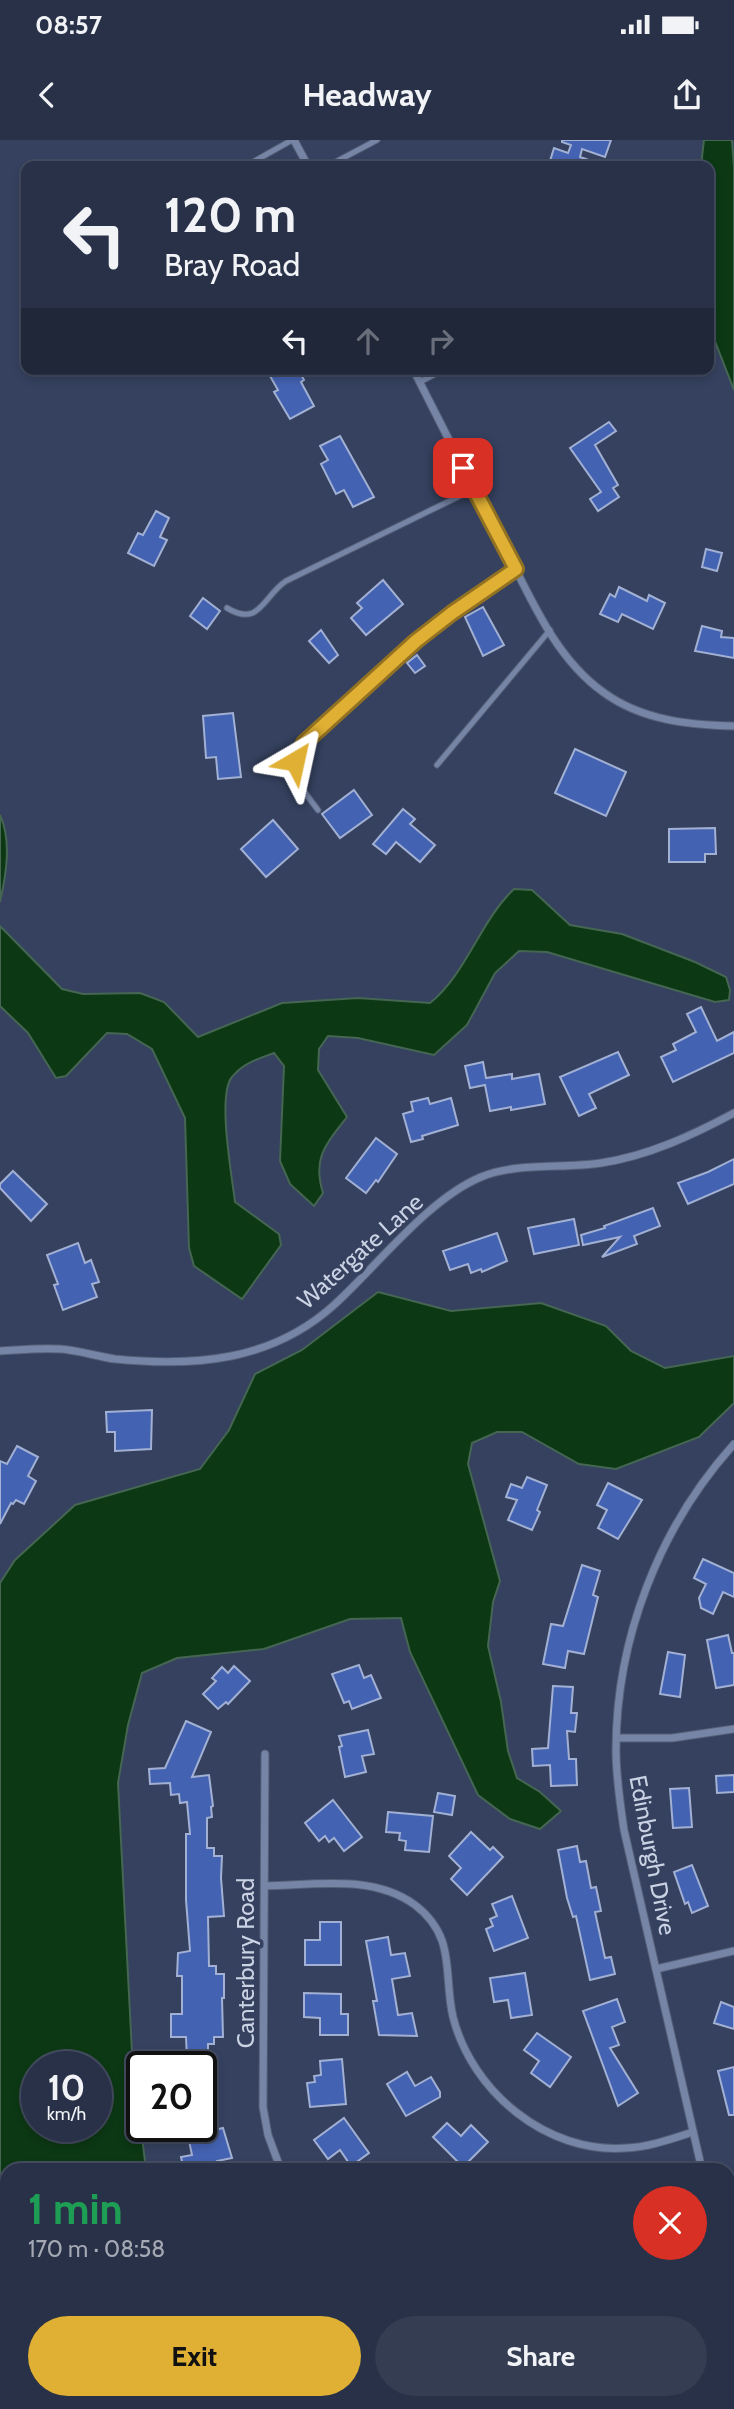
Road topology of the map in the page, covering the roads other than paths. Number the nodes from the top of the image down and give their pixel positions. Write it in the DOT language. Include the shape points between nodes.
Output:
graph roads {
  1 [pos="293,140"];
  2 [pos="377,140"];
  3 [pos="255,161"];
  4 [pos="305,161"];
  5 [pos="337,161"];
  6 [pos="416,375"];
  7 [pos="433,375"];
  8 [pos="420,382"];
  9 [pos="474,489"];
  10 [pos="516,569"];
  11 [pos="227,608"];
  12 [pos="550,630"];
  13 [pos="734,726"];
  14 [pos="437,765"];
  15 [pos="318,810"];
  16 [pos="734,1113"];
  17 [pos="0,1351"];
  18 [pos="734,1444"];
  19 [pos="734,1730"];
  20 [pos="617,1738"];
  21 [pos="265,1754"];
  22 [pos="265,1886"];
  23 [pos="734,1951"];
  24 [pos="656,1969"];
  25 [pos="693,2132"];
  26 [pos="278,2163"];
  27 [pos="700,2163"];
  1 -- 3 [label="lane"];
  1 -- 4 [label="street"];
  2 -- 5 [label="lane"];
  6 -- 8 [label="street"];
  7 -- 8 [label="lane"];
  8 -- 9 [label="street"];
  9 -- 10 [label="street"];
  9 -- 11 [label="lane" via="286,581 256,612 247,616"];
  10 -- 12 [label="street"];
  10 -- 15 [label="lane" via="416,641 304,743 294,772"];
  12 -- 13 [label="street" via="584,676 625,706 669,721"];
  12 -- 14 [label="lane"];
  16 -- 17 [label="street, Watergate Lane" via="638,1155 481,1177 428,1213 332,1307 254,1351 204,1362 170,1363 67,1350"];
  18 -- 20 [label="street, Edinburgh Drive" via="702,1482 649,1581 625,1660"];
  19 -- 20 [label="street" via="672,1738"];
  20 -- 24 [label="street, Edinburgh Drive" via="624,1830"];
  21 -- 22 [label="street, Canterbury Road"];
  22 -- 25 [label="street" via="378,1887 417,1907 441,1936 449,1963 454,2019 464,2048 495,2093 532,2124 601,2148 648,2145"];
  22 -- 26 [label="street, Canterbury Road" via="263,2107"];
  23 -- 24 [label="street"];
  24 -- 25 [label="street, Edinburgh Drive"];
  25 -- 27 [label="street, Edinburgh Drive"];
}
